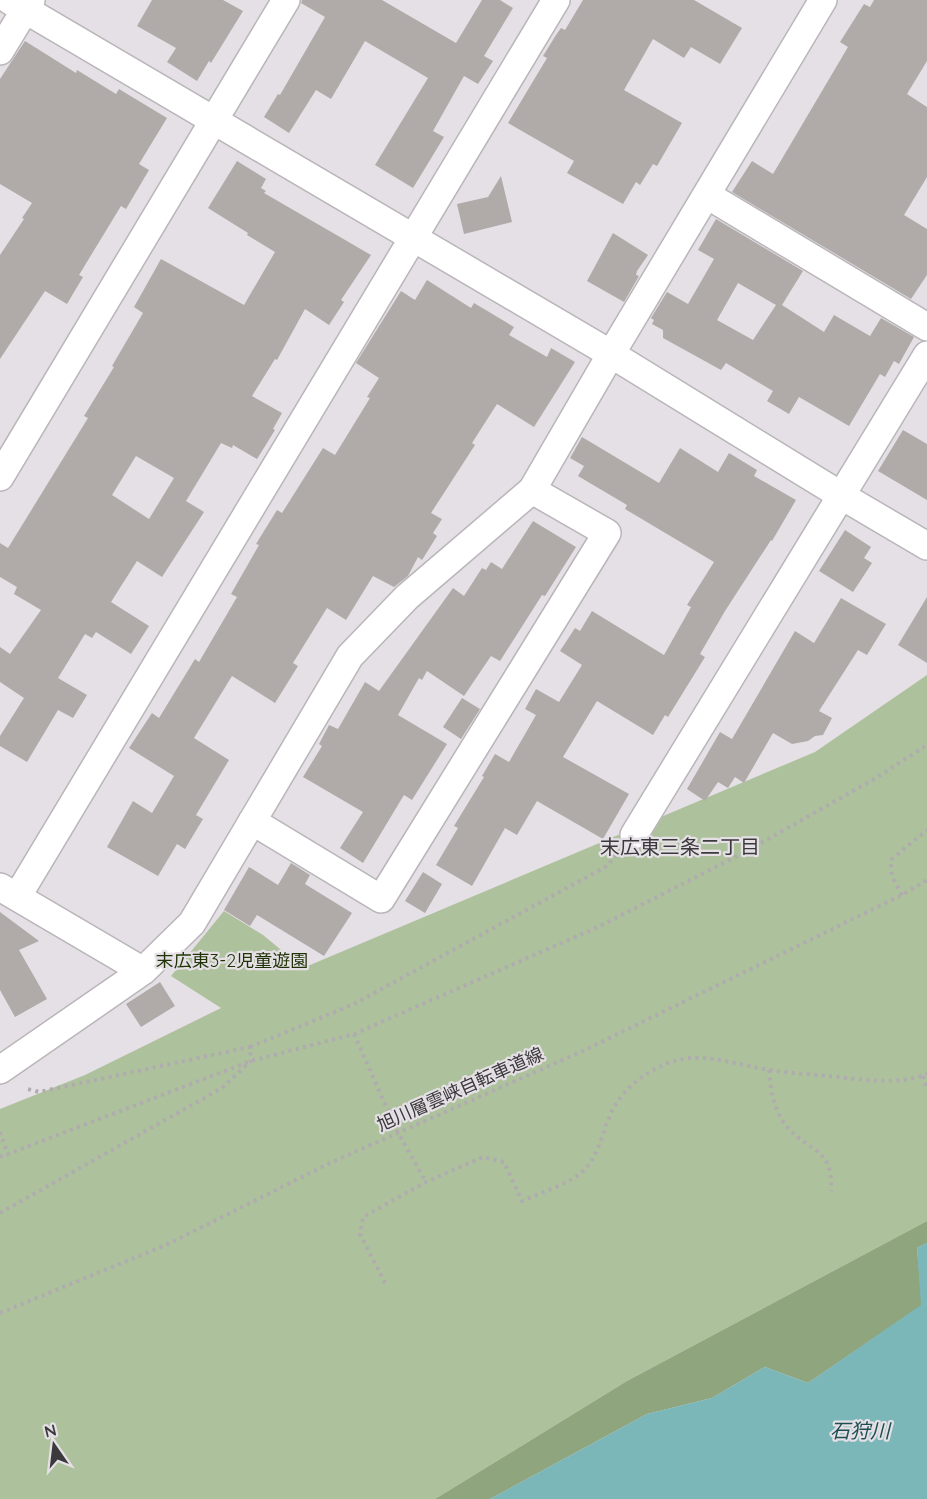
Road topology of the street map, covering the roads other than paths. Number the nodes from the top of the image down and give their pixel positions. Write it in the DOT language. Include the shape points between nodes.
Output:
graph roads {
  1 [pos="286,0"];
  2 [pos="556,0"];
  3 [pos="823,0"];
  4 [pos="22,3"];
  5 [pos="0,51"];
  6 [pos="214,119"];
  7 [pos="707,195"];
  8 [pos="413,236"];
  9 [pos="927,327"];
  10 [pos="611,354"];
  11 [pos="927,355"];
  12 [pos="0,477"];
  13 [pos="532,490"];
  14 [pos="842,496"];
  15 [pos="927,546"];
  16 [pos="252,821"];
  17 [pos="634,835"];
  18 [pos="9,892"];
  19 [pos="143,971"];
  20 [pos="7,1077"];
  1 -- 6 [label="street"];
  2 -- 8 [label="street"];
  3 -- 7 [label="street"];
  4 -- 5 [label="street"];
  4 -- 6 [label="street"];
  6 -- 8 [label="street"];
  6 -- 12 [label="street"];
  7 -- 9 [label="street"];
  7 -- 10 [label="street"];
  8 -- 10 [label="street"];
  8 -- 18 [label="street"];
  10 -- 13 [label="street"];
  10 -- 14 [label="street"];
  11 -- 14 [label="street"];
  13 -- 16 [label="street" via="407,597 350,656"];
  13 -- 16 [label="street" via="607,533 381,899"];
  14 -- 15 [label="street"];
  14 -- 17 [label="street"];
  16 -- 19 [label="street" via="192,923"];
  18 -- 19 [label="street"];
  19 -- 20 [label="street" via="111,991"];
}
